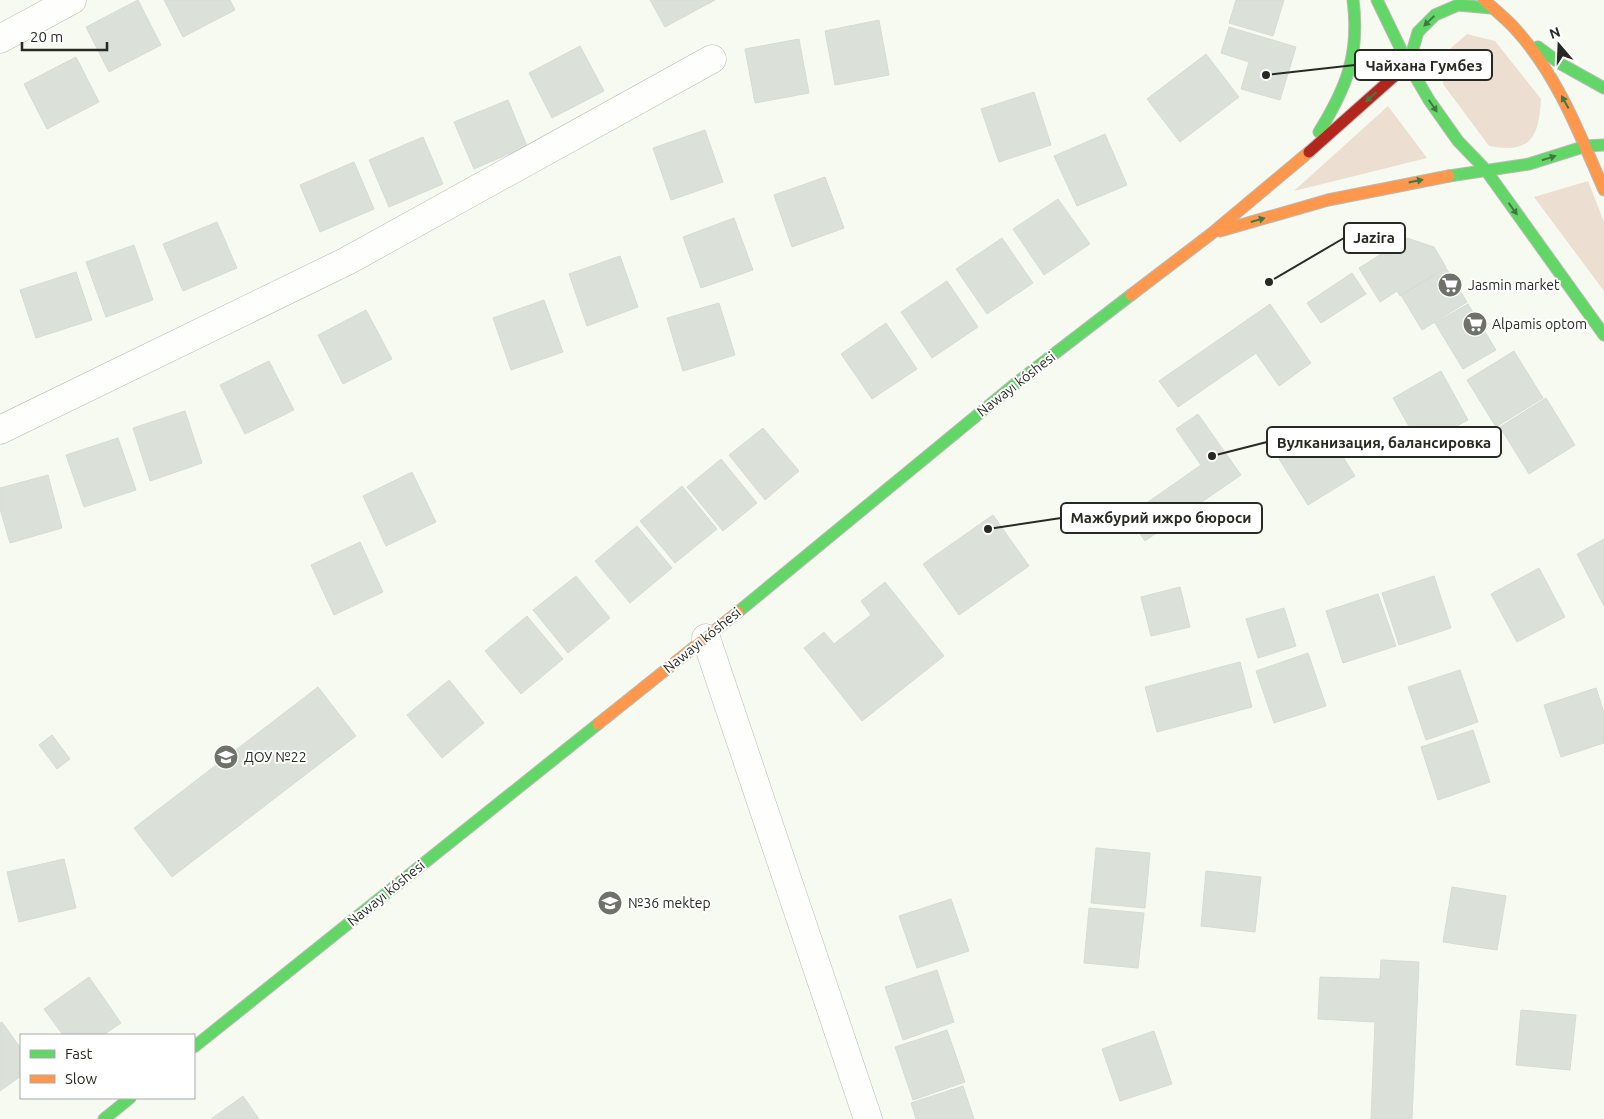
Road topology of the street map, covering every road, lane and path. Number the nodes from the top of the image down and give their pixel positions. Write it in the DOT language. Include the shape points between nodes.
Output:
graph roads {
  1 [pos="72,0"];
  2 [pos="1353,0"];
  3 [pos="1378,0"];
  4 [pos="1487,4"];
  5 [pos="1518,32"];
  6 [pos="0,39"];
  7 [pos="712,59"];
  8 [pos="1408,64"];
  9 [pos="1604,88"];
  10 [pos="1604,145"];
  11 [pos="1586,146"];
  12 [pos="1301,159"];
  13 [pos="1484,169"];
  14 [pos="1604,190"];
  15 [pos="1211,234"];
  16 [pos="1604,335"];
  17 [pos="0,430"];
  18 [pos="706,638"];
  19 [pos="195,1046"];
  20 [pos="129,1099"];
  21 [pos="104,1119"];
  22 [pos="868,1119"];
  1 -- 6 [label="street"];
  2 -- 12 [label="main road" via="1356,16 1354,63 1337,104"];
  3 -- 8 [label="main road"];
  4 -- 5 [label="main road"];
  4 -- 8 [label="main road, one-way" via="1458,5 1435,15 1418,32"];
  5 -- 9 [label="main road" via="1561,64"];
  11 -- 5 [label="main road, one-way" via="1552,79"];
  7 -- 17 [label="street" via="347,261"];
  8 -- 12 [label="main road, Nawayı kóshesi, one-way"];
  8 -- 13 [label="main road, one-way" via="1458,141"];
  10 -- 11 [label="main road"];
  13 -- 11 [label="main road, one-way" via="1529,164"];
  11 -- 14 [label="main road"];
  12 -- 15 [label="main road, Nawayı kóshesi"];
  15 -- 13 [label="main road, one-way" via="1328,200"];
  13 -- 16 [label="main road, one-way"];
  15 -- 18 [label="main road, Nawayı kóshesi" via="1015,384"];
  18 -- 19 [label="main road, Nawayı kóshesi"];
  18 -- 22 [label="street"];
  20 -- 21 [label="main road"];
}
